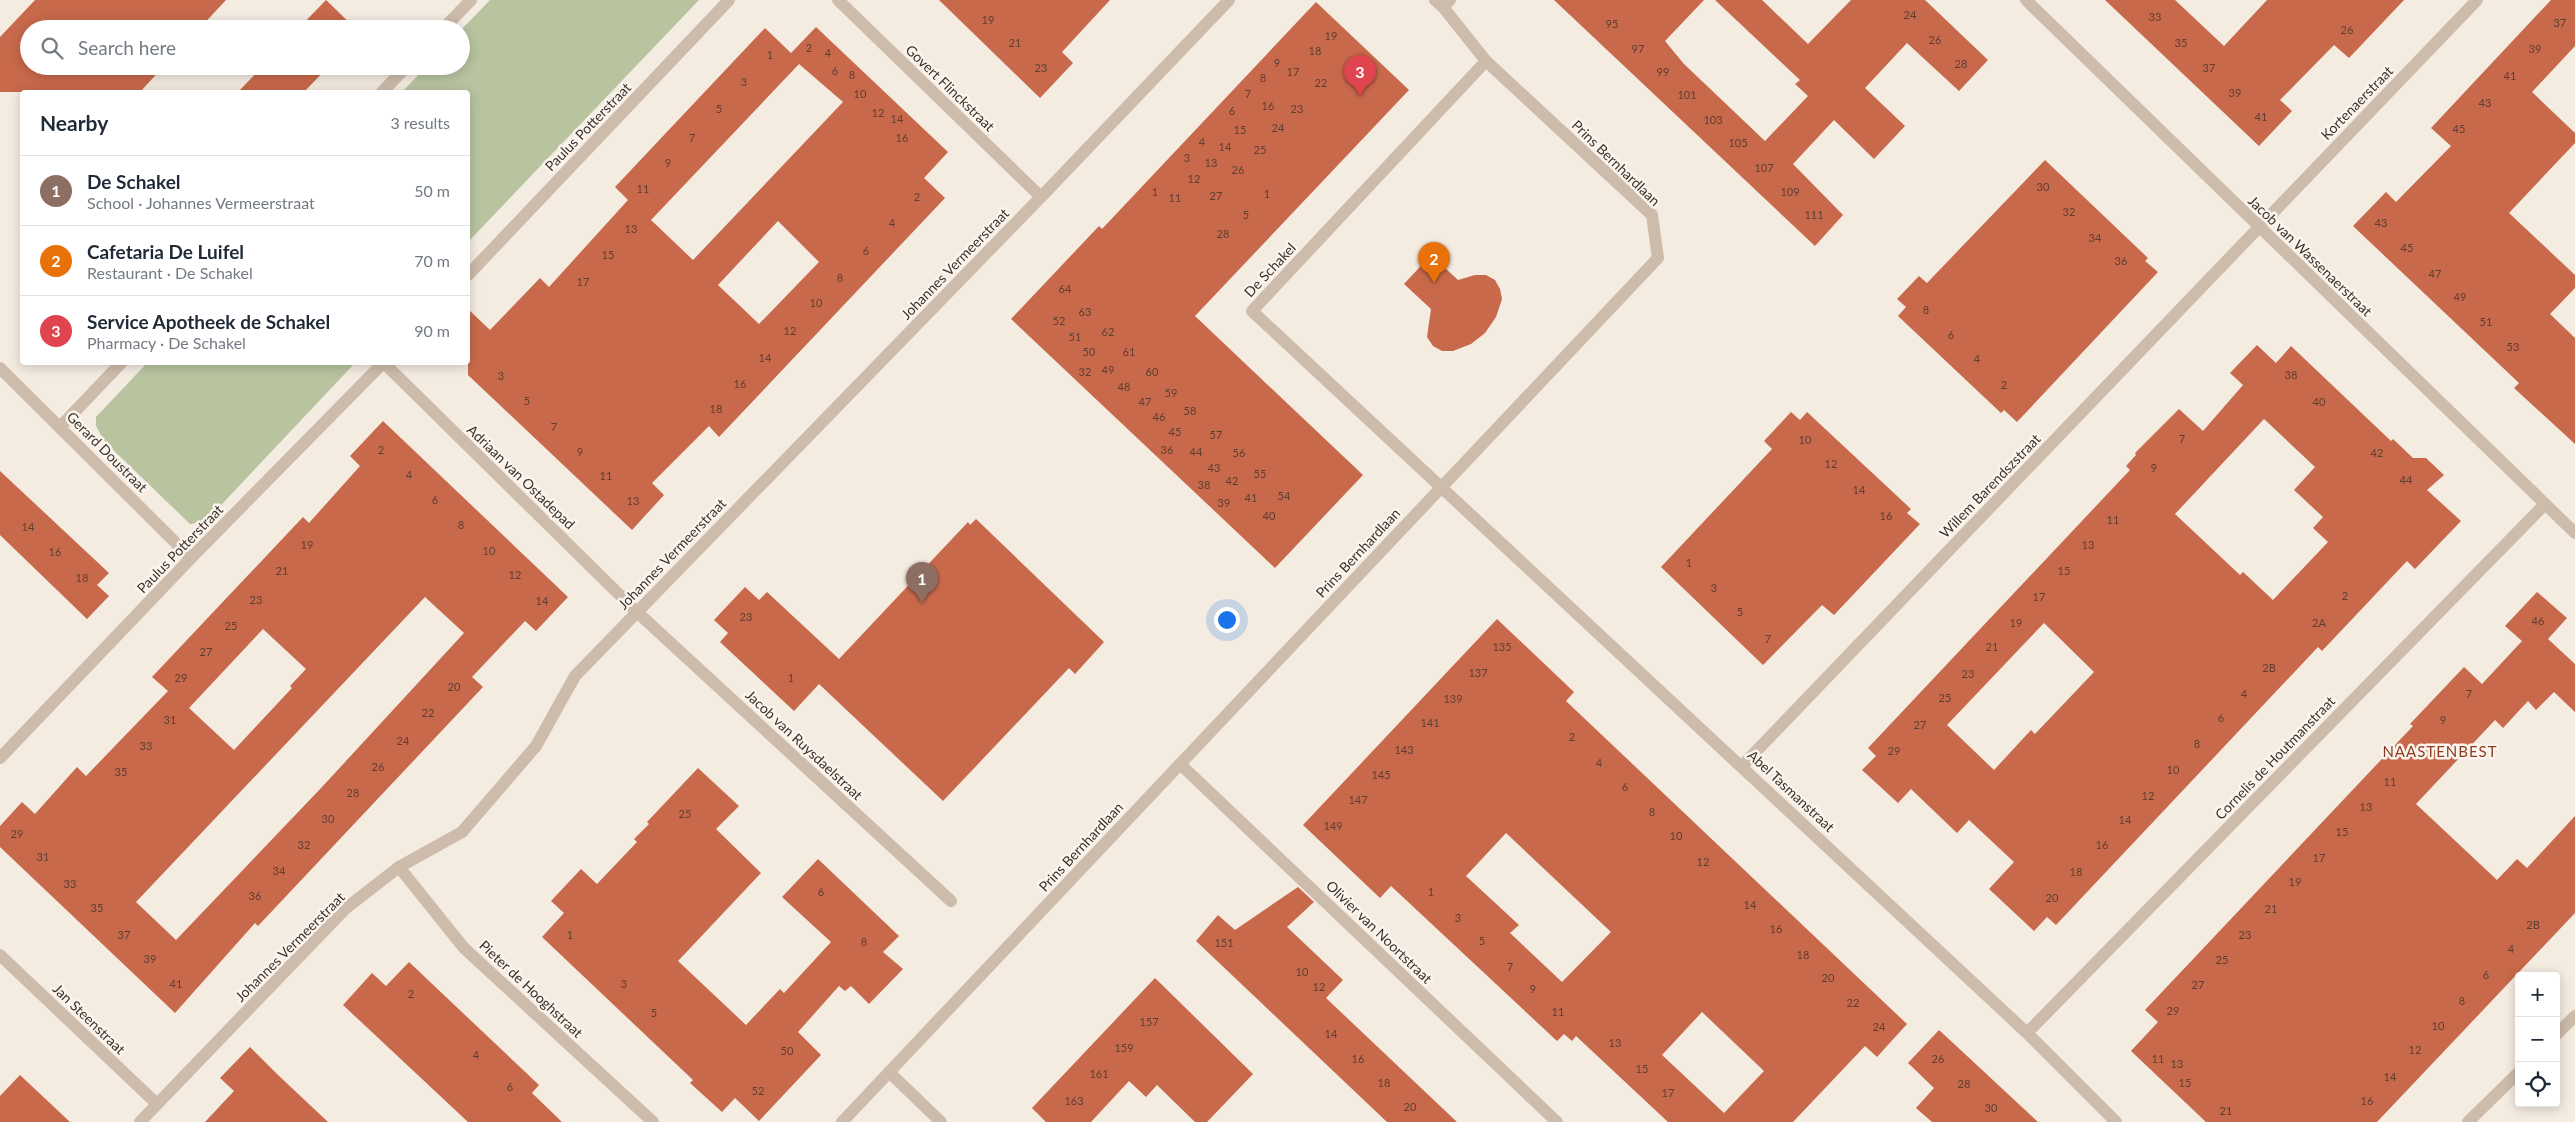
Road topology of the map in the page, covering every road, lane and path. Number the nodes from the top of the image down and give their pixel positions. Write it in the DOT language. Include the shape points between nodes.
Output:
graph roads {
  1 [pos="471,0"];
  2 [pos="729,0"];
  3 [pos="838,0"];
  4 [pos="1228,0"];
  5 [pos="2026,0"];
  6 [pos="2477,0"];
  7 [pos="1443,2"];
  8 [pos="452,20"];
  9 [pos="1486,61"];
  10 [pos="398,75"];
  11 [pos="384,90"];
  12 [pos="1041,197"];
  13 [pos="2259,228"];
  14 [pos="470,273"];
  15 [pos="119,365"];
  16 [pos="382,365"];
  17 [pos="386,365"];
  18 [pos="0,368"];
  19 [pos="61,426"];
  20 [pos="1440,488"];
  21 [pos="2544,504"];
  22 [pos="2575,533"];
  23 [pos="191,558"];
  24 [pos="637,612"];
  25 [pos="0,758"];
  26 [pos="1180,764"];
  27 [pos="1742,766"];
  28 [pos="399,867"];
  29 [pos="951,900"];
  30 [pos="0,955"];
  31 [pos="2575,1016"];
  32 [pos="2560,1031"];
  33 [pos="2027,1033"];
  34 [pos="889,1072"];
  35 [pos="2515,1076"];
  36 [pos="157,1104"];
  37 [pos="140,1122"];
  38 [pos="653,1122"];
  39 [pos="842,1122"];
  40 [pos="941,1122"];
  41 [pos="1557,1122"];
  42 [pos="2116,1122"];
  43 [pos="2468,1122"];
  1 -- 8 [label="street"];
  2 -- 14 [label="street, Paulus Potterstraat"];
  3 -- 12 [label="street, Govert Flinckstraat"];
  4 -- 12 [label="street, Johannes Vermeerstraat"];
  5 -- 13 [label="street, Jacob van Wassenaerstraat"];
  6 -- 13 [label="street, Kortenaerstraat"];
  7 -- 9 [label="street, Prins Bernhardlaan"];
  9 -- 20 [label="street, Prins Bernhardlaan" via="1652,215 1658,258"];
  9 -- 20 [label="street, De Schakel" via="1252,311"];
  10 -- 11 [label="street"];
  12 -- 24 [label="street, Johannes Vermeerstraat"];
  13 -- 21 [label="street, Jacob van Wassenaerstraat"];
  13 -- 27 [label="street, Willem Barendszstraat"];
  15 -- 19 [label="street"];
  16 -- 23 [label="street, Paulus Potterstraat"];
  17 -- 24 [label="street, Adriaan van Ostadepad"];
  18 -- 19 [label="street, Gerard Doustraat"];
  19 -- 23 [label="street, Gerard Doustraat"];
  20 -- 26 [label="street, Prins Bernhardlaan"];
  20 -- 27 [label="street, Abel Tasmanstraat"];
  21 -- 22 [label="street, Jacob van Wassenaerstraat"];
  21 -- 33 [label="street, Cornelis de Houtmanstraat"];
  23 -- 25 [label="street, Paulus Potterstraat"];
  24 -- 28 [label="street, Johannes Vermeerstraat" via="575,676 536,746 462,832"];
  24 -- 29 [label="street, Jacob van Ruysdaelstraat"];
  26 -- 34 [label="street, Prins Bernhardlaan"];
  26 -- 41 [label="street, Olivier van Noortstraat"];
  27 -- 33 [label="street, Abel Tasmanstraat"];
  28 -- 36 [label="street, Johannes Vermeerstraat" via="345,909"];
  28 -- 38 [label="street, Pieter de Hooghstraat" via="464,948"];
  30 -- 36 [label="street, Jan Steenstraat"];
  31 -- 32 [label="street"];
  33 -- 42 [label="street, Abel Tasmanstraat"];
  34 -- 39 [label="street, Prins Bernhardlaan"];
  34 -- 40 [label="street"];
  35 -- 43 [label="street"];
  36 -- 37 [label="street, Johannes Vermeerstraat"];
}
